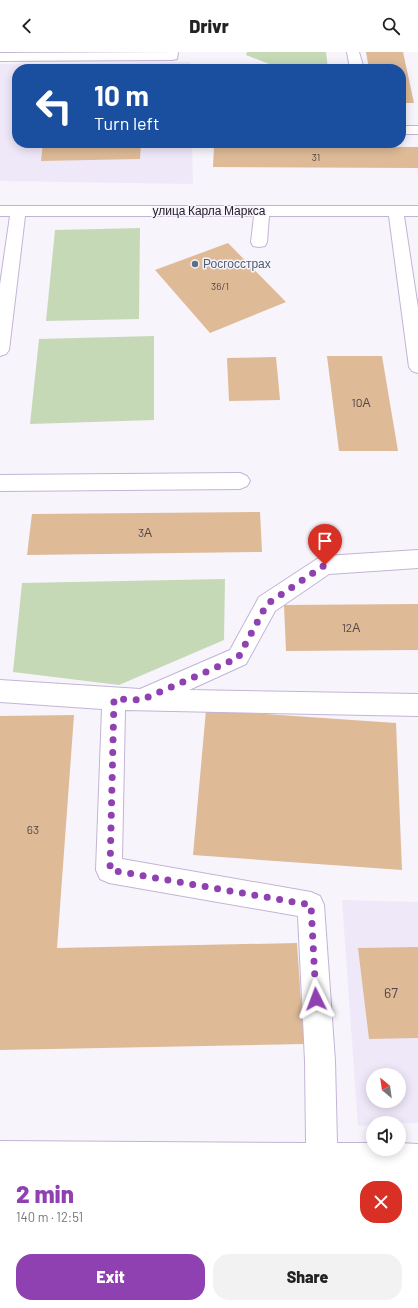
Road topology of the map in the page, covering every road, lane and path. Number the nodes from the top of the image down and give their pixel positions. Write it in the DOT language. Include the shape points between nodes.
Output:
graph roads {
  1 [pos="172,52"];
  2 [pos="353,52"];
  3 [pos="0,57"];
  4 [pos="356,64"];
  5 [pos="406,130"];
  6 [pos="418,130"];
  7 [pos="0,211"];
  8 [pos="18,211"];
  9 [pos="262,211"];
  10 [pos="396,211"];
  11 [pos="418,211"];
  12 [pos="259,242"];
  13 [pos="415,334"];
  14 [pos="0,344"];
  15 [pos="418,367"];
  16 [pos="240,481"];
  17 [pos="0,483"];
  18 [pos="418,559"];
  19 [pos="0,691"];
  20 [pos="114,699"];
  21 [pos="141,700"];
  22 [pos="418,705"];
  23 [pos="0,1156"];
  24 [pos="322,1158"];
  25 [pos="418,1159"];
  26 [pos="352,1163"];
  1 -- 3 [label="street" via="172,56"];
  2 -- 4 [label="street"];
  5 -- 6 [label="street"];
  7 -- 8 [label="street, улица Карла Маркса"];
  8 -- 9 [label="street, улица Карла Маркса"];
  8 -- 14 [label="street"];
  9 -- 10 [label="street, улица Карла Маркса"];
  9 -- 12 [label="street"];
  10 -- 11 [label="street, улица Карла Маркса"];
  10 -- 13 [label="street"];
  13 -- 15 [label="street"];
  16 -- 17 [label="street"];
  18 -- 21 [label="street" via="325,565 267,604 238,658"];
  19 -- 20 [label="street"];
  20 -- 21 [label="street"];
  20 -- 24 [label="street" via="110,870 311,905 320,1061"];
  21 -- 22 [label="street"];
  23 -- 24 [label="street"];
  24 -- 26 [label="street"];
  25 -- 26 [label="street"];
}
